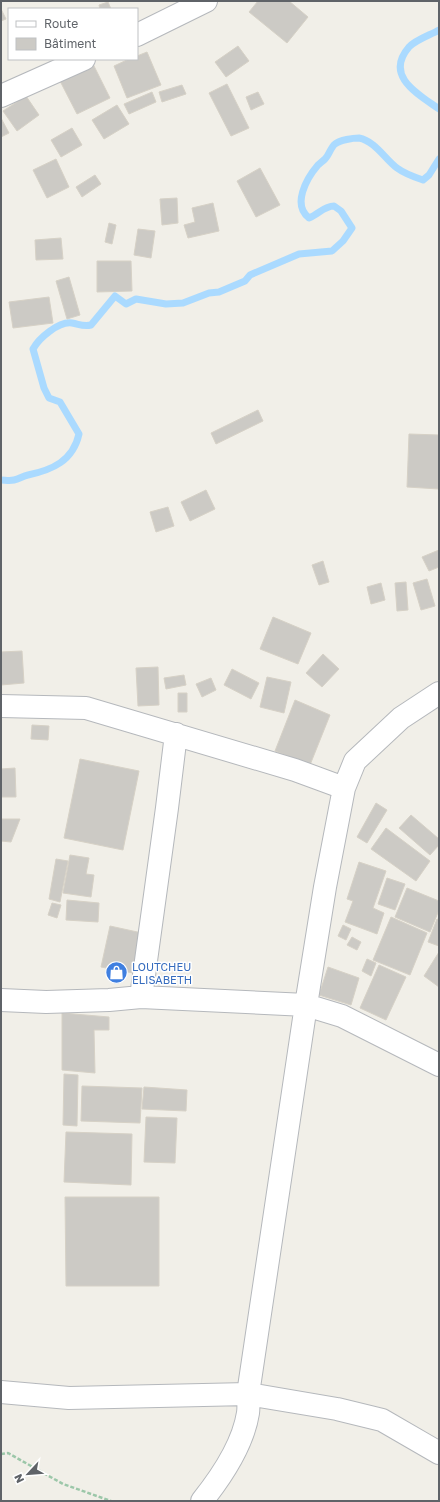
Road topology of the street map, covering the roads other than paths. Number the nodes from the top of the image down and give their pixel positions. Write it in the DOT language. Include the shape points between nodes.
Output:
graph roads {
  1 [pos="206,1"];
  2 [pos="138,35"];
  3 [pos="82,60"];
  4 [pos="1,96"];
  5 [pos="435,695"];
  6 [pos="1,706"];
  7 [pos="176,734"];
  8 [pos="344,788"];
  9 [pos="141,997"];
  10 [pos="1,1000"];
  11 [pos="306,1005"];
  12 [pos="439,1065"];
  13 [pos="1,1392"];
  14 [pos="248,1394"];
  15 [pos="439,1453"];
  16 [pos="202,1501"];
  1 -- 2 [label="street"];
  3 -- 4 [label="street"];
  5 -- 8 [label="street" via="401,718 355,761"];
  6 -- 7 [label="street" via="86,708"];
  7 -- 8 [label="street" via="295,770"];
  7 -- 9 [label="street"];
  8 -- 11 [label="street"];
  9 -- 10 [label="street" via="46,1002"];
  9 -- 11 [label="street"];
  11 -- 12 [label="street" via="342,1016"];
  11 -- 14 [label="street"];
  13 -- 14 [label="street" via="69,1398"];
  14 -- 15 [label="street" via="337,1409 382,1420"];
  14 -- 16 [label="street" via="248,1412 237,1447 217,1483"];
}
